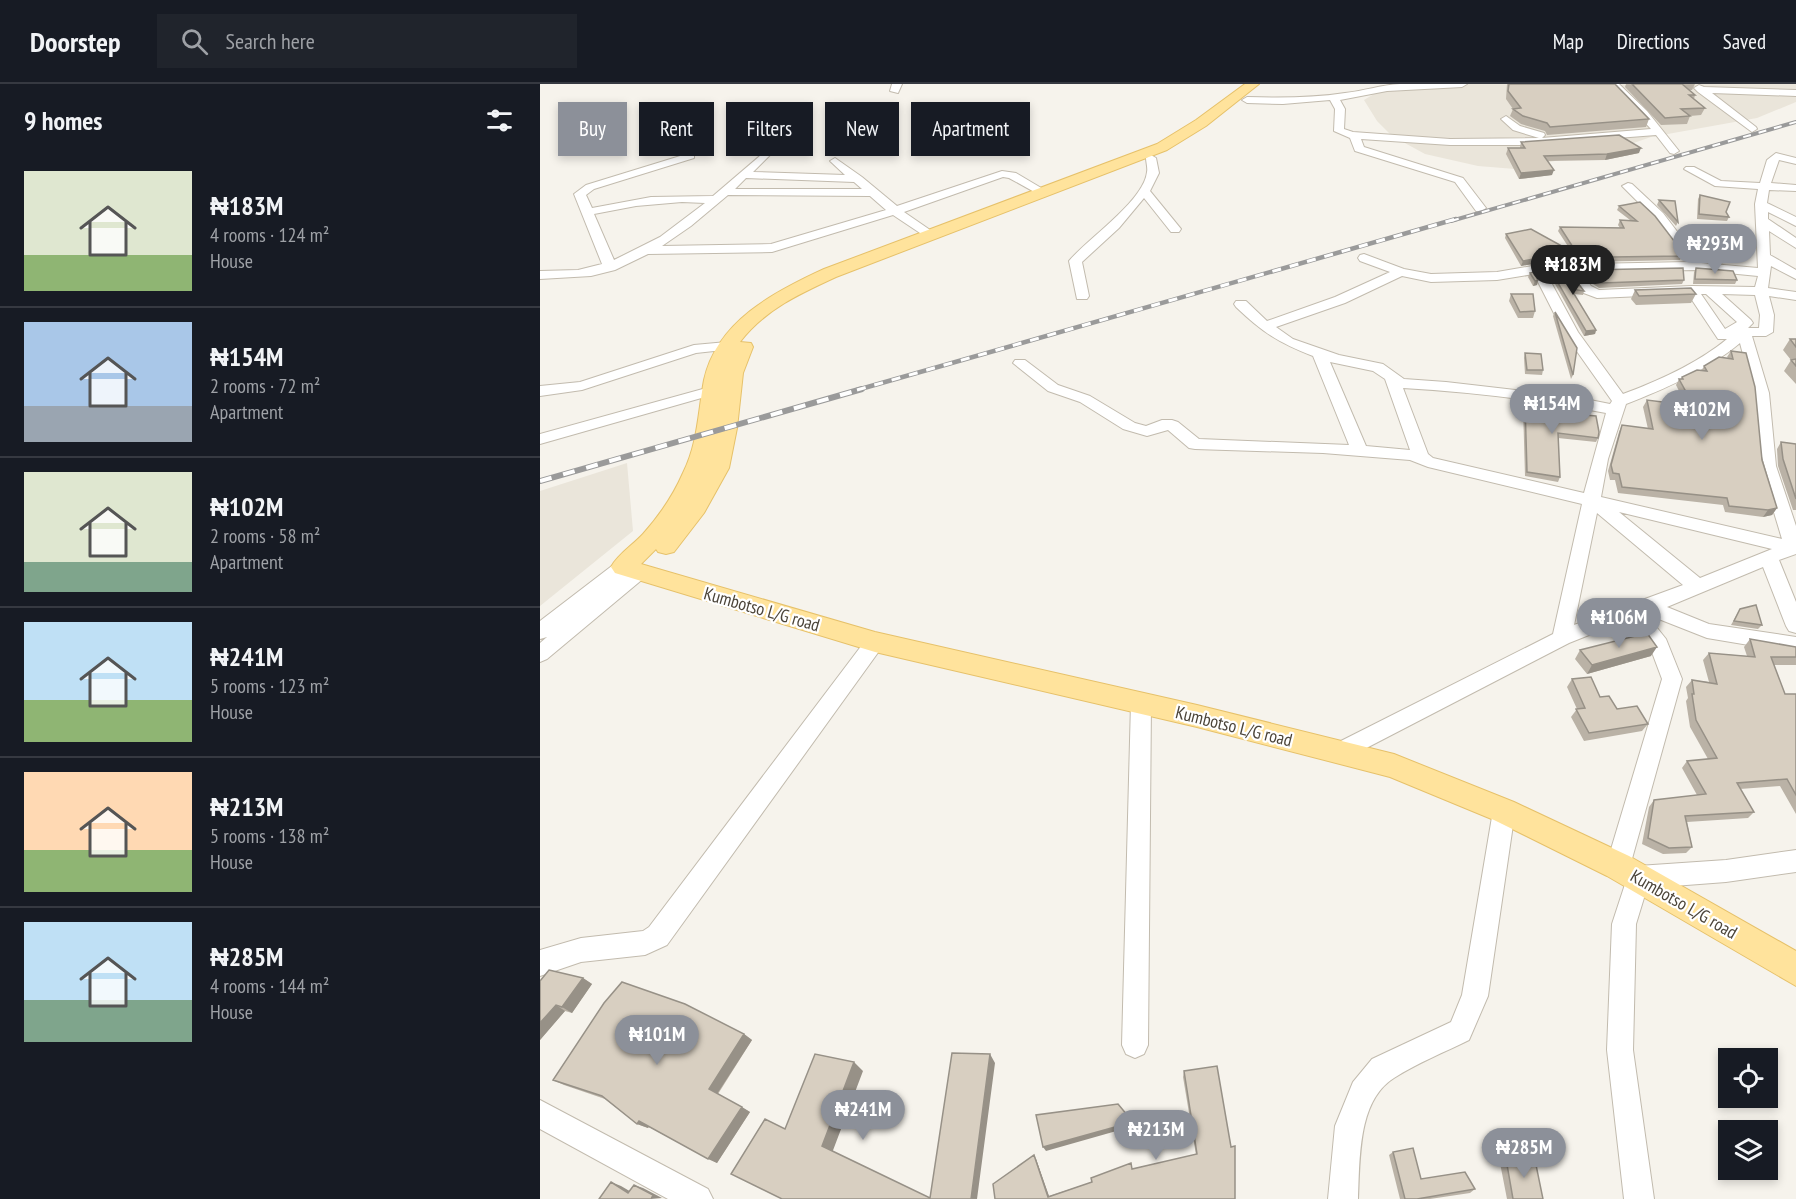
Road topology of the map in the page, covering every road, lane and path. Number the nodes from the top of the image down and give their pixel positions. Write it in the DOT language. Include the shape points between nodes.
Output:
graph roads {
  1 [pos="1266,84"];
  2 [pos="1462,84"];
  3 [pos="1614,84"];
  4 [pos="1698,87"];
  5 [pos="1250,92"];
  6 [pos="1796,93"];
  7 [pos="1333,97"];
  8 [pos="1506,120"];
  9 [pos="1752,129"];
  10 [pos="1659,132"];
  11 [pos="1353,135"];
  12 [pos="1554,140"];
  13 [pos="1674,151"];
  14 [pos="690,156"];
  15 [pos="764,156"];
  16 [pos="1432,157"];
  17 [pos="1151,158"];
  18 [pos="835,161"];
  19 [pos="1796,161"];
  20 [pos="1690,169"];
  21 [pos="744,175"];
  22 [pos="858,179"];
  23 [pos="1628,186"];
  24 [pos="1765,188"];
  25 [pos="1796,189"];
  26 [pos="1144,190"];
  27 [pos="1042,192"];
  28 [pos="874,193"];
  29 [pos="720,196"];
  30 [pos="1761,204"];
  31 [pos="1480,208"];
  32 [pos="895,211"];
  33 [pos="588,212"];
  34 [pos="1793,219"];
  35 [pos="1762,220"];
  36 [pos="1796,227"];
  37 [pos="1175,229"];
  38 [pos="929,235"];
  39 [pos="1796,244"];
  40 [pos="646,250"];
  41 [pos="1764,257"];
  42 [pos="1364,258"];
  43 [pos="1796,261"];
  44 [pos="1697,266"];
  45 [pos="610,267"];
  46 [pos="1538,269"];
  47 [pos="1572,269"];
  48 [pos="1401,272"];
  49 [pos="1765,273"];
  50 [pos="1796,275"];
  51 [pos="540,276"];
  52 [pos="1692,290"];
  53 [pos="1710,291"];
  54 [pos="1761,291"];
  55 [pos="1082,296"];
  56 [pos="1796,298"];
  57 [pos="1241,304"];
  58 [pos="1767,315"];
  59 [pos="1265,326"];
  60 [pos="1744,332"];
  61 [pos="728,346"];
  62 [pos="1319,353"];
  63 [pos="1020,363"];
  64 [pos="1392,378"];
  65 [pos="732,386"];
  66 [pos="711,390"];
  67 [pos="540,391"];
  68 [pos="1617,406"];
  69 [pos="540,439"];
  70 [pos="1360,451"];
  71 [pos="1421,457"];
  72 [pos="1591,500"];
  73 [pos="1795,547"];
  74 [pos="1768,556"];
  75 [pos="631,570"];
  76 [pos="1697,586"];
  77 [pos="1640,608"];
  78 [pos="1796,626"];
  79 [pos="540,632"];
  80 [pos="1562,638"];
  81 [pos="875,642"];
  82 [pos="1796,645"];
  83 [pos="540,654"];
  84 [pos="1141,703"];
  85 [pos="1341,752"];
  86 [pos="1504,811"];
  87 [pos="1796,861"];
  88 [pos="1628,871"];
  89 [pos="540,963"];
  90 [pos="1796,969"];
  91 [pos="1135,1045"];
  92 [pos="540,1114"];
  93 [pos="699,1199"];
  94 [pos="1343,1199"];
  95 [pos="1639,1199"];
  1 -- 5 [label="main road"];
  2 -- 7 [label="street"];
  3 -- 10 [label="street"];
  4 -- 6 [label="street"];
  4 -- 9 [label="street"];
  5 -- 7 [label="street" via="1283,101"];
  5 -- 17 [label="main road" via="1194,138"];
  5 -- 27 [label="main road" via="1162,147"];
  7 -- 11 [label="street" via="1340,109 1339,131"];
  8 -- 12 [label="street" via="1518,129"];
  10 -- 12 [label="street"];
  10 -- 13 [label="street"];
  11 -- 16 [label="street"];
  11 -- 16 [label="street" via="1359,149"];
  12 -- 16 [label="street" via="1498,142"];
  14 -- 33 [label="street" via="590,187 580,194"];
  15 -- 21 [label="street"];
  16 -- 31 [label="street" via="1459,180"];
  17 -- 26 [label="street" via="1153,173"];
  17 -- 65 [label="main road" via="798,299 764,322 748,340 733,373"];
  18 -- 22 [label="street"];
  19 -- 24 [label="street" via="1776,156"];
  20 -- 24 [label="street" via="1719,184"];
  21 -- 22 [label="street"];
  21 -- 29 [label="street"];
  22 -- 28 [label="street"];
  23 -- 44 [label="street" via="1659,216"];
  24 -- 25 [label="street"];
  24 -- 30 [label="street"];
  26 -- 37 [label="street"];
  26 -- 55 [label="street" via="1115,225 1075,261"];
  27 -- 32 [label="street" via="1012,174 1002,174"];
  27 -- 38 [label="main road"];
  28 -- 29 [label="street"];
  28 -- 32 [label="street"];
  29 -- 33 [label="street" via="648,199"];
  29 -- 40 [label="street"];
  30 -- 34 [label="street"];
  30 -- 35 [label="street"];
  32 -- 38 [label="street"];
  32 -- 40 [label="street" via="772,248"];
  33 -- 45 [label="street"];
  35 -- 36 [label="street"];
  35 -- 39 [label="street"];
  35 -- 41 [label="street"];
  38 -- 61 [label="main road" via="784,295 753,316"];
  40 -- 45 [label="street"];
  41 -- 43 [label="street"];
  41 -- 49 [label="street"];
  41 -- 50 [label="street"];
  42 -- 48 [label="street"];
  44 -- 47 [label="street"];
  44 -- 49 [label="street"];
  45 -- 51 [label="street" via="573,275"];
  46 -- 47 [label="street"];
  46 -- 48 [label="street" via="1471,278 1419,277"];
  46 -- 68 [label="street" via="1571,333"];
  47 -- 52 [label="street" via="1591,293"];
  48 -- 59 [label="street" via="1340,300"];
  49 -- 54 [label="street"];
  52 -- 53 [label="street"];
  52 -- 53 [label="street" via="1723,336 1746,323"];
  53 -- 54 [label="street"];
  54 -- 56 [label="street"];
  54 -- 58 [label="street"];
  56 -- 58 [label="street"];
  57 -- 59 [label="street"];
  58 -- 60 [label="street" via="1766,332"];
  59 -- 62 [label="street" via="1288,342"];
  60 -- 68 [label="street" via="1720,352"];
  60 -- 73 [label="street" via="1761,393 1768,466"];
  61 -- 66 [label="main road"];
  61 -- 67 [label="street" via="694,350 582,386"];
  62 -- 64 [label="street" via="1378,368"];
  62 -- 70 [label="street"];
  63 -- 70 [label="street" via="1059,392 1085,399 1139,430 1172,425 1195,444"];
  64 -- 68 [label="street" via="1400,383"];
  64 -- 71 [label="street"];
  65 -- 66 [label="street"];
  65 -- 75 [label="main road" via="718,468 677,534"];
  66 -- 69 [label="street"];
  66 -- 75 [label="main road" via="707,434 696,470"];
  68 -- 72 [label="street"];
  70 -- 71 [label="street"];
  71 -- 72 [label="street" via="1507,482"];
  72 -- 73 [label="street"];
  72 -- 76 [label="street"];
  72 -- 80 [label="street"];
  73 -- 74 [label="street"];
  74 -- 76 [label="street"];
  74 -- 78 [label="street"];
  75 -- 79 [label="street"];
  75 -- 81 [label="main road, Kumbotso L/G road"];
  75 -- 83 [label="street"];
  76 -- 77 [label="street"];
  77 -- 80 [label="street"];
  77 -- 82 [label="street" via="1707,631"];
  77 -- 88 [label="street" via="1672,679"];
  80 -- 85 [label="street"];
  81 -- 84 [label="main road, Kumbotso L/G road"];
  81 -- 89 [label="street" via="658,936 645,943 581,950"];
  84 -- 85 [label="main road, Kumbotso L/G road"];
  84 -- 91 [label="street"];
  85 -- 86 [label="main road, Kumbotso L/G road" via="1394,766"];
  86 -- 88 [label="main road, Kumbotso L/G road"];
  86 -- 94 [label="street" via="1475,996 1460,1031 1382,1069 1363,1092 1349,1125"];
  87 -- 88 [label="street" via="1726,871"];
  88 -- 90 [label="main road, Kumbotso L/G road"];
  88 -- 95 [label="street" via="1620,1050"];
  92 -- 93 [label="street"];
}
